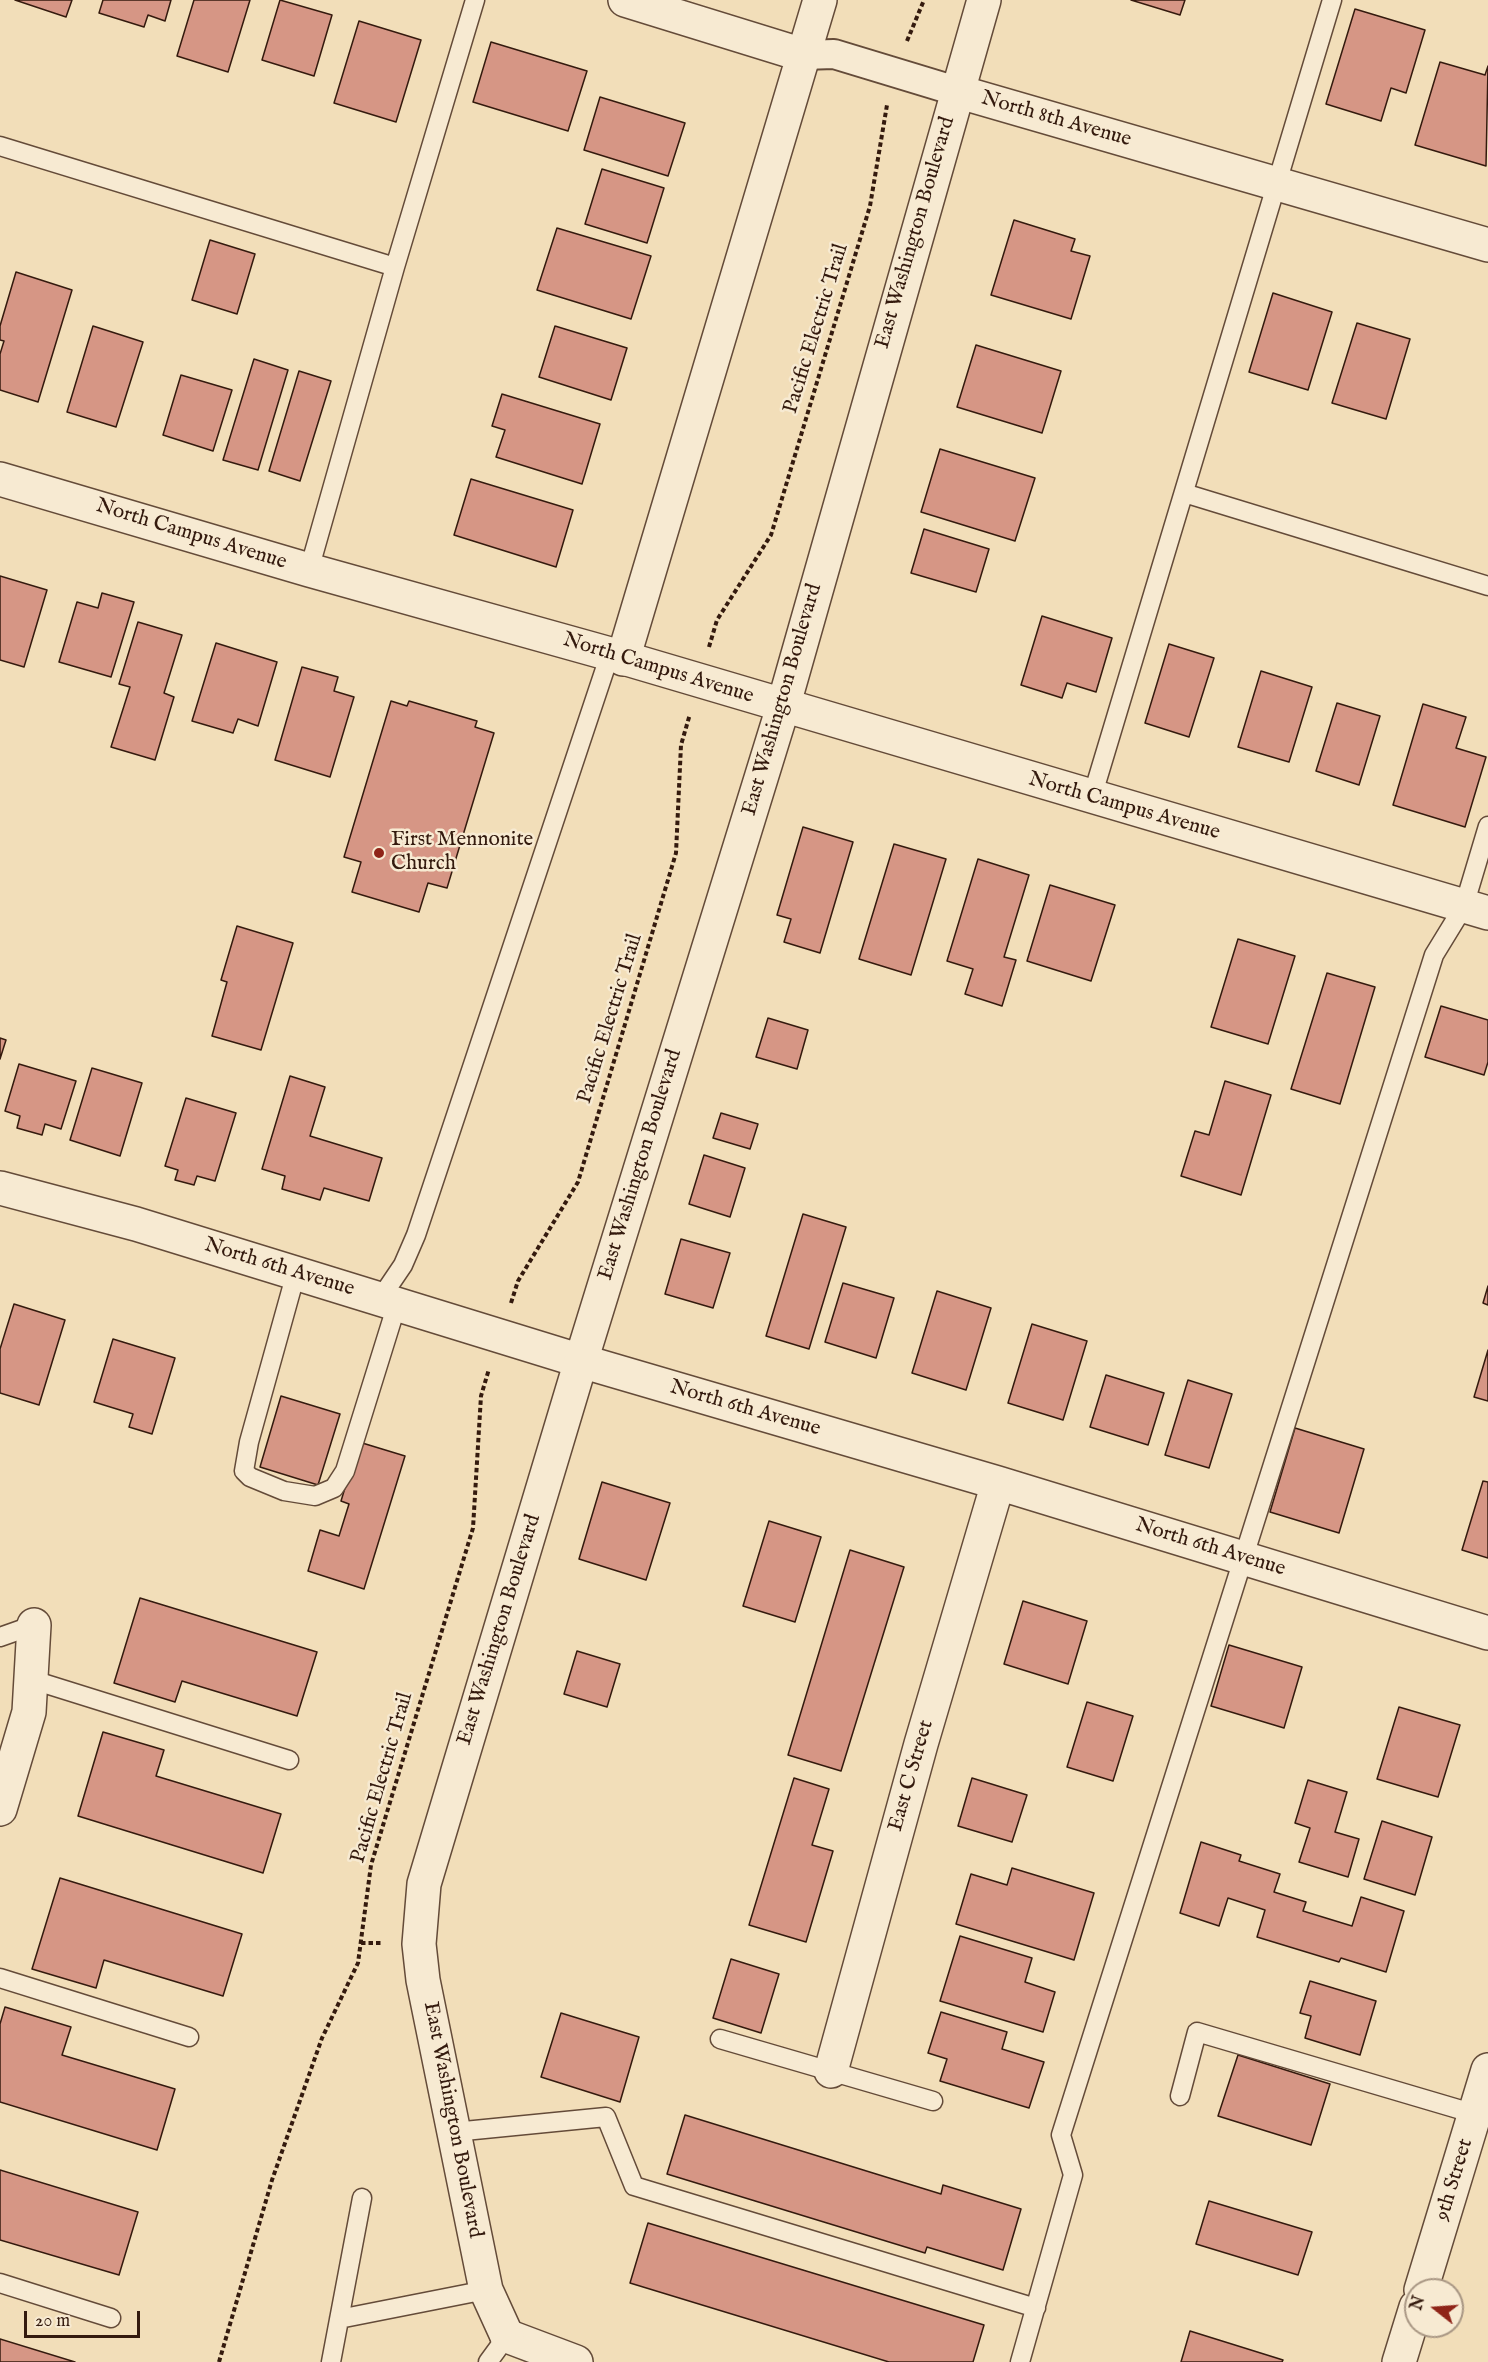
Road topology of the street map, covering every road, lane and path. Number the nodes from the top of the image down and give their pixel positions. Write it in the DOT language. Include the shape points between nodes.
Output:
graph roads {
  1 [pos="475,0"];
  2 [pos="625,0"];
  3 [pos="820,0"];
  4 [pos="924,0"];
  5 [pos="984,0"];
  6 [pos="1332,0"];
  7 [pos="803,55"];
  8 [pos="897,74"];
  9 [pos="956,91"];
  10 [pos="0,146"];
  11 [pos="1277,184"];
  12 [pos="1488,244"];
  13 [pos="395,267"];
  14 [pos="0,479"];
  15 [pos="1184,493"];
  16 [pos="309,570"];
  17 [pos="1488,586"];
  18 [pos="707,654"];
  19 [pos="616,656"];
  20 [pos="783,707"];
  21 [pos="690,715"];
  22 [pos="1092,797"];
  23 [pos="1488,826"];
  24 [pos="1476,910"];
  25 [pos="0,1188"];
  26 [pos="296,1273"];
  27 [pos="388,1302"];
  28 [pos="509,1307"];
  29 [pos="581,1361"];
  30 [pos="491,1366"];
  31 [pos="998,1483"];
  32 [pos="1244,1558"];
  33 [pos="34,1625"];
  34 [pos="1488,1633"];
  35 [pos="0,1637"];
  36 [pos="33,1680"];
  37 [pos="289,1760"];
  38 [pos="0,1809"];
  39 [pos="0,1978"];
  40 [pos="189,2037"];
  41 [pos="720,2038"];
  42 [pos="1488,2070"];
  43 [pos="831,2071"];
  44 [pos="1180,2096"];
  45 [pos="933,2101"];
  46 [pos="1475,2114"];
  47 [pos="454,2132"];
  48 [pos="362,2198"];
  49 [pos="1425,2278"];
  50 [pos="0,2283"];
  51 [pos="486,2290"];
  52 [pos="1036,2308"];
  53 [pos="111,2318"];
  54 [pos="339,2319"];
  55 [pos="507,2336"];
  56 [pos="1406,2338"];
  57 [pos="219,2362"];
  58 [pos="331,2362"];
  59 [pos="488,2362"];
  60 [pos="576,2362"];
  61 [pos="1020,2362"];
  62 [pos="1399,2362"];
  1 -- 13 [label="lane"];
  2 -- 7 [label="street, North 8th Avenue"];
  3 -- 7 [label="street"];
  4 -- 8 [label="path, Pacific Electric Trail"];
  5 -- 9 [label="street, East Washington Boulevard"];
  6 -- 11 [label="lane"];
  7 -- 8 [label="street, North 8th Avenue" via="834,54"];
  7 -- 19 [label="street"];
  8 -- 9 [label="street, North 8th Avenue"];
  8 -- 18 [label="path, Pacific Electric Trail" via="883,120 870,206 771,535 717,620"];
  9 -- 11 [label="street, North 8th Avenue"];
  9 -- 20 [label="street, East Washington Boulevard"];
  10 -- 13 [label="lane"];
  11 -- 12 [label="street, North 8th Avenue"];
  11 -- 15 [label="lane"];
  13 -- 16 [label="lane"];
  14 -- 16 [label="street, North Campus Avenue"];
  15 -- 17 [label="lane"];
  15 -- 22 [label="lane"];
  16 -- 19 [label="street, North Campus Avenue"];
  19 -- 20 [label="street, North Campus Avenue"];
  19 -- 27 [label="lane" via="416,1235"];
  20 -- 22 [label="street, North Campus Avenue"];
  20 -- 29 [label="street, East Washington Boulevard"];
  21 -- 28 [label="path, Pacific Electric Trail" via="681,745 676,853 578,1182 518,1281"];
  22 -- 24 [label="street, North Campus Avenue"];
  23 -- 24 [label="lane"];
  24 -- 32 [label="lane" via="1434,955"];
  25 -- 26 [label="street, North 6th Avenue"];
  26 -- 27 [label="street, North 6th Avenue"];
  26 -- 27 [label="lane" via="244,1471 284,1491 315,1496 334,1488 345,1471"];
  27 -- 29 [label="street, North 6th Avenue"];
  29 -- 31 [label="street, North 6th Avenue"];
  29 -- 47 [label="street, East Washington Boulevard" via="424,1884 419,1944 423,1980"];
  30 -- 57 [label="path, Pacific Electric Trail" via="481,1396 473,1528 371,1865 358,1963 322,2038 276,2169"];
  31 -- 32 [label="street, North 6th Avenue"];
  31 -- 43 [label="street, East C Street"];
  32 -- 34 [label="street, North 6th Avenue"];
  32 -- 52 [label="lane" via="1061,2135 1073,2175"];
  33 -- 35 [label="lane"];
  33 -- 36 [label="street"];
  36 -- 37 [label="lane"];
  36 -- 38 [label="street" via="30,1712"];
  39 -- 40 [label="lane"];
  41 -- 43 [label="lane"];
  42 -- 46 [label="street, 9th Street"];
  43 -- 45 [label="lane"];
  44 -- 46 [label="lane" via="1197,2032"];
  46 -- 49 [label="street, 9th Street"];
  47 -- 51 [label="street, East Washington Boulevard"];
  47 -- 52 [label="lane" via="606,2117 634,2186"];
  48 -- 54 [label="lane"];
  50 -- 53 [label="lane"];
  51 -- 54 [label="lane"];
  51 -- 55 [label="street, East Washington Boulevard"];
  52 -- 61 [label="lane"];
  54 -- 58 [label="lane"];
  55 -- 59 [label="lane"];
  55 -- 60 [label="street"];
  56 -- 62 [label="street"];
}
